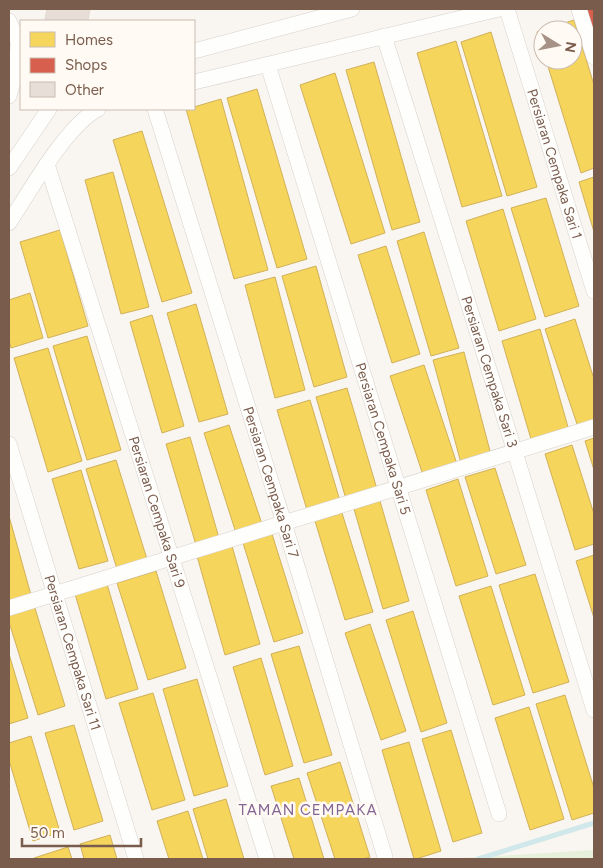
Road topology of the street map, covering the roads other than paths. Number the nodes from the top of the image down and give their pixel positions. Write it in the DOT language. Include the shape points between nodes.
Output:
graph roads {
  1 [pos="352,9"];
  2 [pos="499,9"];
  3 [pos="507,9"];
  4 [pos="579,9"];
  5 [pos="9,21"];
  6 [pos="384,36"];
  7 [pos="195,51"];
  8 [pos="594,57"];
  9 [pos="268,65"];
  10 [pos="195,82"];
  11 [pos="9,96"];
  12 [pos="48,110"];
  13 [pos="96,110"];
  14 [pos="154,110"];
  15 [pos="47,164"];
  16 [pos="9,168"];
  17 [pos="9,223"];
  18 [pos="594,291"];
  19 [pos="594,427"];
  20 [pos="9,444"];
  21 [pos="515,452"];
  22 [pos="400,487"];
  23 [pos="284,523"];
  24 [pos="171,558"];
  25 [pos="54,594"];
  26 [pos="9,608"];
  27 [pos="594,710"];
  28 [pos="499,814"];
  29 [pos="385,857"];
  30 [pos="136,859"];
  31 [pos="267,859"];
  1 -- 7 [label="street"];
  2 -- 6 [label="street"];
  3 -- 18 [label="street, Persiaran Cempaka Sari 1"];
  4 -- 8 [label="street"];
  5 -- 11 [label="street" via="18,42 17,67"];
  6 -- 9 [label="street"];
  6 -- 21 [label="street, Persiaran Cempaka Sari 3"];
  9 -- 10 [label="street"];
  9 -- 22 [label="street, Persiaran Cempaka Sari 5"];
  12 -- 16 [label="street"];
  13 -- 15 [label="street" via="75,126"];
  14 -- 23 [label="street, Persiaran Cempaka Sari 7"];
  15 -- 17 [label="street"];
  15 -- 24 [label="street, Persiaran Cempaka Sari 9"];
  19 -- 21 [label="street"];
  20 -- 25 [label="street, Persiaran Cempaka Sari 11"];
  21 -- 22 [label="street"];
  21 -- 27 [label="street, Persiaran Cempaka Sari 3"];
  22 -- 23 [label="street"];
  22 -- 28 [label="street, Persiaran Cempaka Sari 5"];
  23 -- 24 [label="street"];
  23 -- 29 [label="street, Persiaran Cempaka Sari 7"];
  24 -- 25 [label="street"];
  24 -- 31 [label="street, Persiaran Cempaka Sari 9"];
  25 -- 26 [label="street"];
  25 -- 30 [label="street, Persiaran Cempaka Sari 11"];
}
